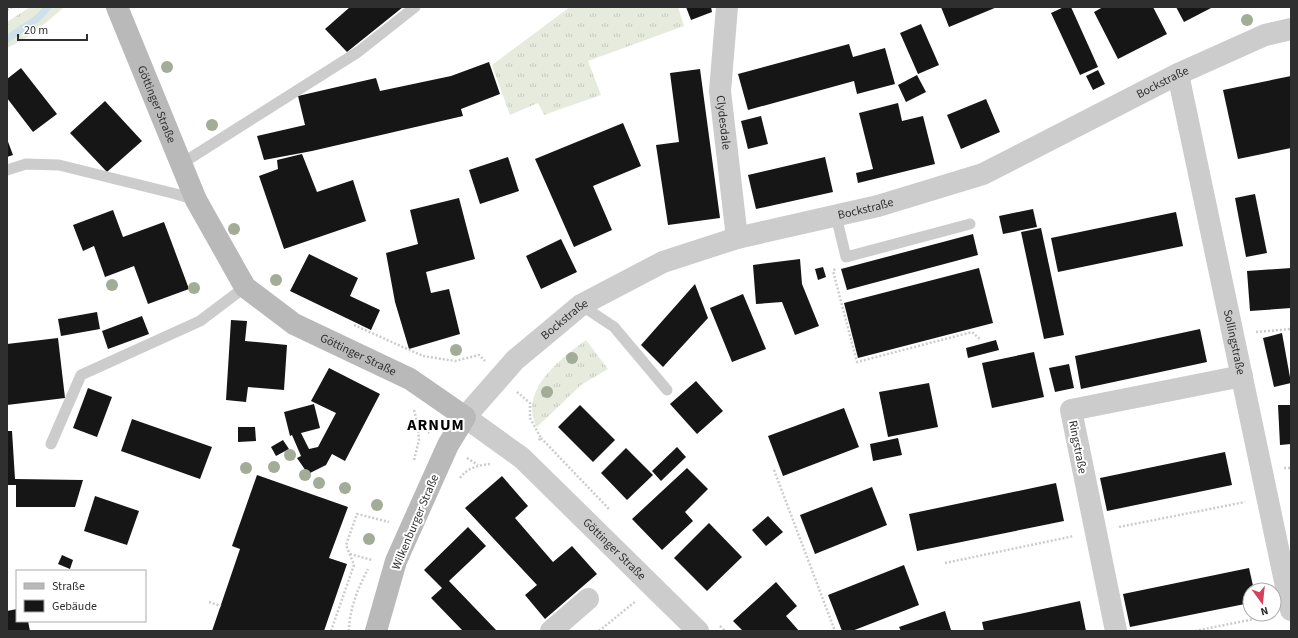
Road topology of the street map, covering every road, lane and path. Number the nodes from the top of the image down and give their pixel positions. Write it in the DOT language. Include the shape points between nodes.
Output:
graph roads {
  1 [pos="12,7"];
  2 [pos="117,7"];
  3 [pos="415,7"];
  4 [pos="727,7"];
  5 [pos="7,10"];
  6 [pos="1291,29"];
  7 [pos="1178,74"];
  8 [pos="181,164"];
  9 [pos="7,170"];
  10 [pos="196,200"];
  11 [pos="836,216"];
  12 [pos="970,224"];
  13 [pos="737,238"];
  14 [pos="846,257"];
  15 [pos="245,287"];
  16 [pos="581,305"];
  17 [pos="352,324"];
  18 [pos="1291,329"];
  19 [pos="1232,333"];
  20 [pos="981,340"];
  21 [pos="423,356"];
  22 [pos="1242,376"];
  23 [pos="667,390"];
  24 [pos="465,417"];
  25 [pos="51,444"];
  26 [pos="774,470"];
  27 [pos="385,521"];
  28 [pos="350,553"];
  29 [pos="369,559"];
  30 [pos="588,599"];
  31 [pos="636,600"];
  32 [pos="209,602"];
  33 [pos="221,606"];
  34 [pos="1284,612"];
  35 [pos="331,631"];
  36 [pos="376,631"];
  37 [pos="551,631"];
  38 [pos="599,631"];
  39 [pos="698,631"];
  40 [pos="835,631"];
  41 [pos="1116,631"];
  42 [pos="1195,631"];
  1 -- 5 [label="path"];
  2 -- 8 [label="main road, Göttinger Straße"];
  3 -- 8 [label="lane" via="358,52"];
  4 -- 13 [label="street, Clydesdale" via="720,91"];
  6 -- 7 [label="street, Bockstraße" via="1266,35"];
  7 -- 11 [label="street, Bockstraße" via="983,174"];
  7 -- 19 [label="street, Sollingstraße"];
  8 -- 10 [label="main road, Göttinger Straße"];
  9 -- 10 [label="lane" via="26,164 59,165"];
  10 -- 15 [label="main road, Göttinger Straße"];
  11 -- 13 [label="street, Bockstraße"];
  11 -- 14 [label="lane"];
  12 -- 14 [label="lane"];
  13 -- 16 [label="street, Bockstraße" via="663,262"];
  14 -- 20 [label="path" via="833,271 857,362 972,332"];
  15 -- 24 [label="main road, Göttinger Straße" via="294,324 410,379"];
  15 -- 25 [label="lane" via="200,320 81,375"];
  16 -- 23 [label="lane" via="614,327"];
  16 -- 24 [label="street, Bockstraße" via="515,360"];
  17 -- 21 [label="path"];
  18 -- 19 [label="path"];
  19 -- 22 [label="street, Sollingstraße"];
  22 -- 34 [label="street, Sollingstraße"];
  22 -- 41 [label="street, Ringstraße" via="1071,410"];
  24 -- 36 [label="main road, Wilkenburger Straße" via="448,445 396,560"];
  24 -- 39 [label="street, Göttinger Straße" via="522,458"];
  26 -- 40 [label="path"];
  27 -- 28 [label="path" via="357,514 346,545"];
  28 -- 29 [label="path"];
  28 -- 35 [label="path" via="354,565"];
  30 -- 37 [label="street"];
  31 -- 38 [label="path"];
  32 -- 33 [label="path"];
  34 -- 42 [label="path"];
}
